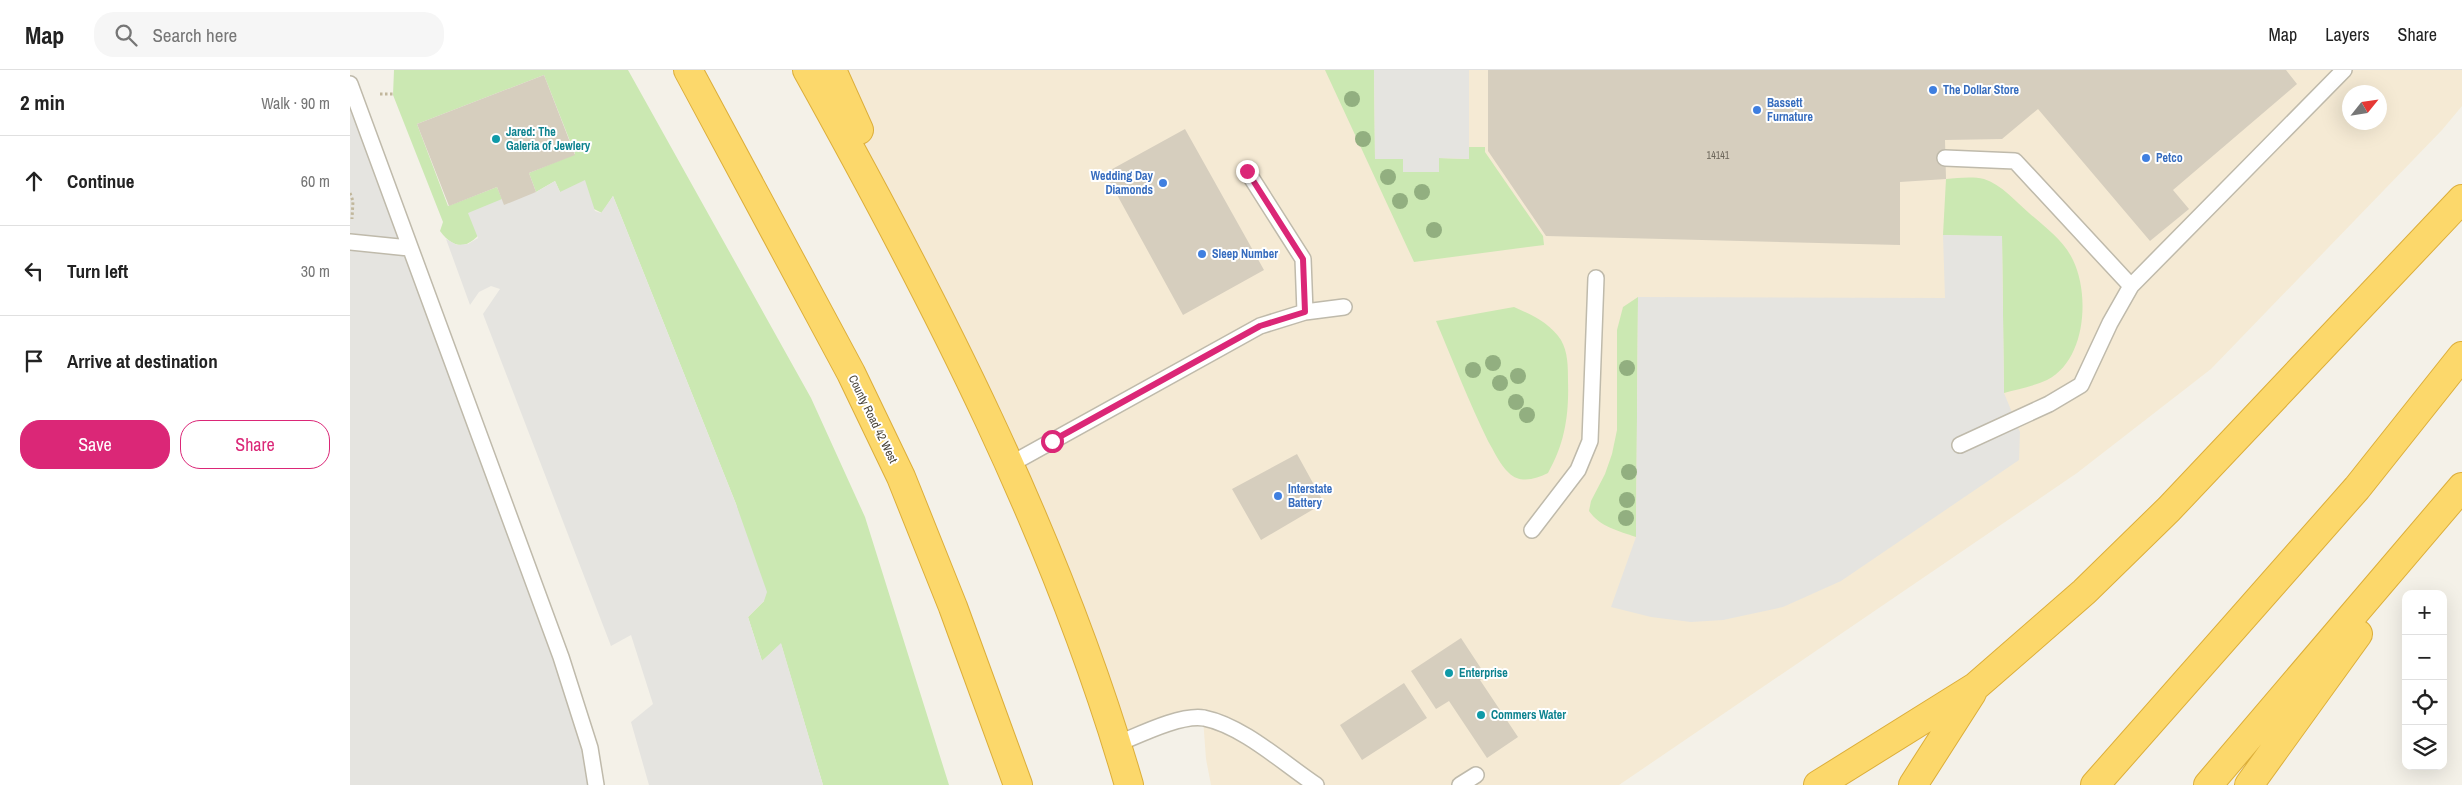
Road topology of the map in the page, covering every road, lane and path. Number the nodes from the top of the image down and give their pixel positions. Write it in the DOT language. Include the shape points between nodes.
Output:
graph roads {
  1 [pos="688,70"];
  2 [pos="807,70"];
  3 [pos="832,70"];
  4 [pos="2344,70"];
  5 [pos="350,84"];
  6 [pos="1945,158"];
  7 [pos="1247,171"];
  8 [pos="2462,199"];
  9 [pos="350,242"];
  10 [pos="409,248"];
  11 [pos="1596,278"];
  12 [pos="2132,286"];
  13 [pos="1344,307"];
  14 [pos="1305,312"];
  15 [pos="945,329"];
  16 [pos="2462,356"];
  17 [pos="1960,445"];
  18 [pos="1009,465"];
  19 [pos="2462,489"];
  20 [pos="1532,530"];
  21 [pos="1975,687"];
  22 [pos="1117,744"];
  23 [pos="1476,775"];
  24 [pos="596,785"];
  25 [pos="1018,785"];
  26 [pos="1129,785"];
  27 [pos="1316,785"];
  28 [pos="1460,785"];
  29 [pos="1818,785"];
  30 [pos="1913,785"];
  31 [pos="2095,785"];
  32 [pos="2208,785"];
  33 [pos="2249,785"];
  1 -- 25 [label="highway, County Road 42 West" via="851,373 901,477"];
  2 -- 15 [label="highway"];
  3 -- 15 [label="highway"];
  4 -- 12 [label="lane"];
  5 -- 10 [label="lane"];
  6 -- 12 [label="lane" via="2015,161"];
  7 -- 14 [label="lane" via="1303,259"];
  8 -- 21 [label="highway" via="2168,509 2084,592"];
  9 -- 10 [label="lane"];
  10 -- 24 [label="lane" via="562,657 590,748"];
  11 -- 20 [label="lane" via="1590,441 1578,470"];
  12 -- 17 [label="lane" via="2110,323 2081,385 2049,404"];
  13 -- 14 [label="lane"];
  14 -- 18 [label="lane" via="1260,326"];
  15 -- 18 [label="highway"];
  16 -- 31 [label="highway" via="2357,488"];
  18 -- 22 [label="highway" via="1048,554"];
  19 -- 32 [label="highway"];
  19 -- 33 [label="highway"];
  21 -- 29 [label="highway"];
  21 -- 30 [label="highway"];
  22 -- 26 [label="highway"];
  22 -- 27 [label="lane" via="1170,722 1203,718 1239,732"];
  23 -- 28 [label="lane"];
}
